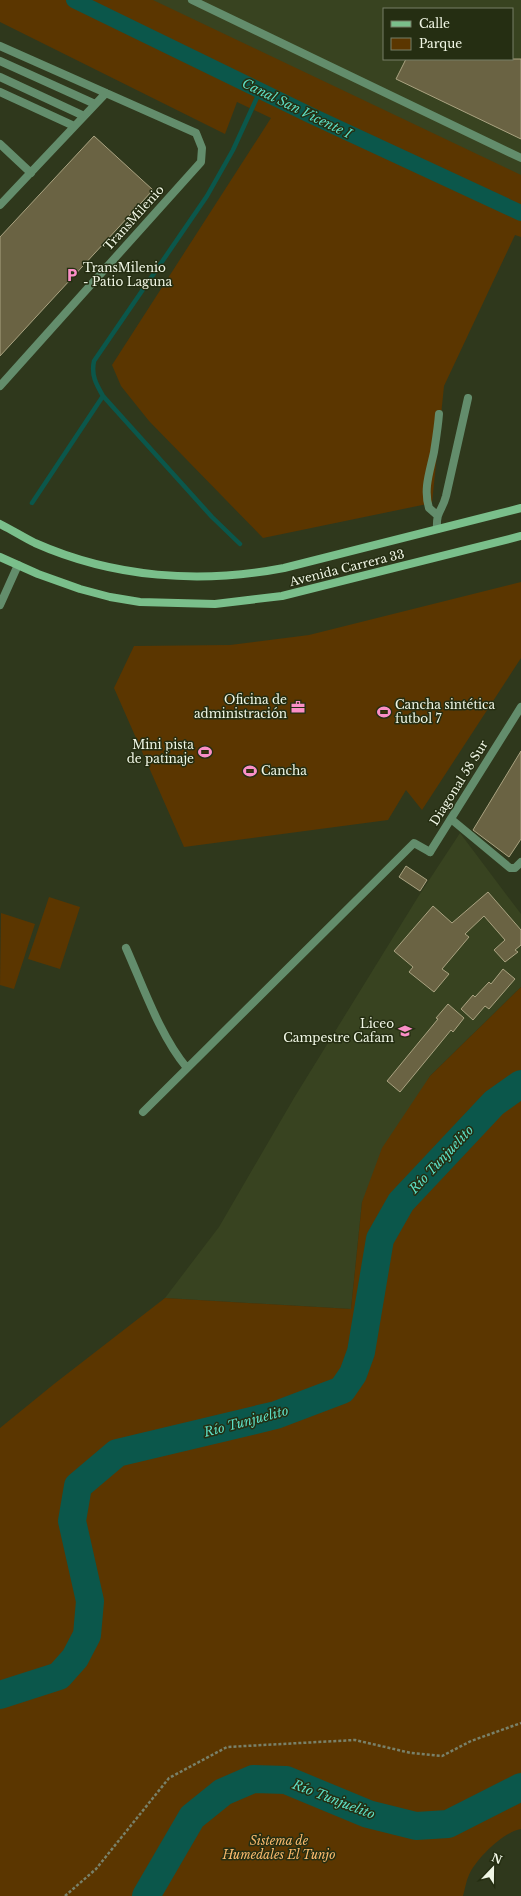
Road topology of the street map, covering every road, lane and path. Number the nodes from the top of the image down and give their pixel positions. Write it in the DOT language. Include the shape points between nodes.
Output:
graph roads {
  1 [pos="192,0"];
  2 [pos="0,46"];
  3 [pos="0,62"];
  4 [pos="0,77"];
  5 [pos="0,92"];
  6 [pos="106,93"];
  7 [pos="95,104"];
  8 [pos="84,116"];
  9 [pos="74,126"];
  10 [pos="0,144"];
  11 [pos="521,158"];
  12 [pos="31,173"];
  13 [pos="0,206"];
  14 [pos="0,386"];
  15 [pos="468,398"];
  16 [pos="439,414"];
  17 [pos="521,508"];
  18 [pos="437,515"];
  19 [pos="0,524"];
  20 [pos="437,529"];
  21 [pos="521,536"];
  22 [pos="0,557"];
  23 [pos="18,565"];
  24 [pos="0,606"];
  25 [pos="521,707"];
  26 [pos="451,819"];
  27 [pos="521,862"];
  28 [pos="126,948"];
  29 [pos="187,1068"];
  30 [pos="143,1112"];
  31 [pos="521,1723"];
  32 [pos="65,1896"];
  1 -- 11 [label="street"];
  2 -- 6 [label="street, TransMilenio"];
  3 -- 7 [label="street"];
  4 -- 8 [label="street"];
  5 -- 9 [label="street"];
  6 -- 7 [label="street"];
  6 -- 14 [label="street, TransMilenio" via="196,133 202,148 201,162"];
  7 -- 8 [label="street"];
  8 -- 9 [label="street"];
  9 -- 12 [label="street"];
  10 -- 12 [label="street"];
  12 -- 13 [label="street"];
  15 -- 18 [label="street" via="444,504"];
  16 -- 18 [label="street" via="427,482 428,506"];
  17 -- 20 [label="main road, Avenida Carrera 33"];
  18 -- 20 [label="street"];
  19 -- 20 [label="main road, Avenida Carrera 33" via="35,543 81,560 140,574 207,577 260,573 362,550"];
  21 -- 23 [label="main road, Avenida Carrera 33" via="282,596 215,604 140,602 110,597 80,589"];
  22 -- 23 [label="main road, Avenida Carrera 33"];
  23 -- 24 [label="street"];
  25 -- 26 [label="street, Diagonal 58 Sur"];
  26 -- 27 [label="street" via="510,868 515,868"];
  26 -- 29 [label="street, Diagonal 58 Sur" via="430,852 414,843"];
  28 -- 29 [label="street" via="168,1040"];
  29 -- 30 [label="street"];
  31 -- 32 [label="path" via="471,1741 442,1756 411,1753 355,1740 227,1747 169,1778 96,1869"];
}
